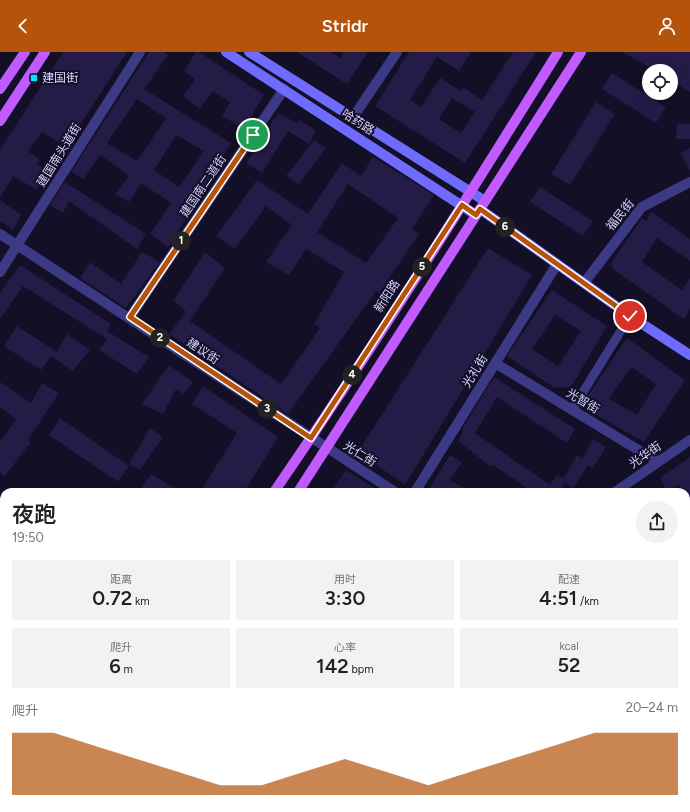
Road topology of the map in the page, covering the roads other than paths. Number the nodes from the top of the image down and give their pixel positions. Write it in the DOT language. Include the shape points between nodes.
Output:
graph roads {
  1 [pos="25,52"];
  2 [pos="45,52"];
  3 [pos="140,52"];
  4 [pos="226,52"];
  5 [pos="249,52"];
  6 [pos="397,52"];
  7 [pos="558,52"];
  8 [pos="581,52"];
  9 [pos="0,89"];
  10 [pos="284,89"];
  11 [pos="352,119"];
  12 [pos="0,121"];
  13 [pos="690,182"];
  14 [pos="471,192"];
  15 [pos="462,205"];
  16 [pos="480,208"];
  17 [pos="0,234"];
  18 [pos="18,245"];
  19 [pos="557,264"];
  20 [pos="0,272"];
  21 [pos="584,282"];
  22 [pos="630,316"];
  23 [pos="130,317"];
  24 [pos="690,355"];
  25 [pos="495,363"];
  26 [pos="572,410"];
  27 [pos="311,438"];
  28 [pos="690,440"];
  29 [pos="327,449"];
  30 [pos="658,462"];
  31 [pos="277,488"];
  32 [pos="301,488"];
  33 [pos="389,488"];
  34 [pos="417,488"];
  35 [pos="621,488"];
  1 -- 9 [label="main road"];
  2 -- 12 [label="main road"];
  3 -- 18 [label="street, 建国南头道街"];
  4 -- 10 [label="main road, 哈药路"];
  5 -- 11 [label="main road, 哈药路"];
  6 -- 11 [label="street"];
  7 -- 14 [label="main road, 新阳路"];
  8 -- 16 [label="main road"];
  10 -- 15 [label="main road, 哈药路"];
  10 -- 23 [label="street, 建国南二道街"];
  11 -- 14 [label="main road, 哈药路"];
  13 -- 21 [label="street, 福民街" via="642,207"];
  14 -- 15 [label="main road, 新阳路"];
  14 -- 16 [label="main road, 哈药路"];
  15 -- 16 [label="main road, 哈药路"];
  15 -- 27 [label="main road, 新阳路"];
  16 -- 19 [label="main road, 哈药路"];
  16 -- 29 [label="main road"];
  17 -- 18 [label="street, 建议街"];
  18 -- 20 [label="street, 建国南头道街"];
  18 -- 23 [label="street, 建议街"];
  19 -- 21 [label="main road, 哈药路"];
  19 -- 25 [label="street, 光礼街"];
  21 -- 22 [label="main road, 哈药路"];
  22 -- 24 [label="main road, 哈药路"];
  22 -- 26 [label="street"];
  23 -- 27 [label="street, 建议街"];
  25 -- 26 [label="street, 光智街"];
  25 -- 34 [label="street, 光礼街"];
  26 -- 30 [label="street, 光智街"];
  27 -- 29 [label="street, 光仁街"];
  27 -- 31 [label="main road, 新阳路"];
  28 -- 30 [label="street, 光华街"];
  29 -- 32 [label="main road"];
  29 -- 33 [label="street, 光仁街"];
  30 -- 35 [label="street, 光华街"];
}
